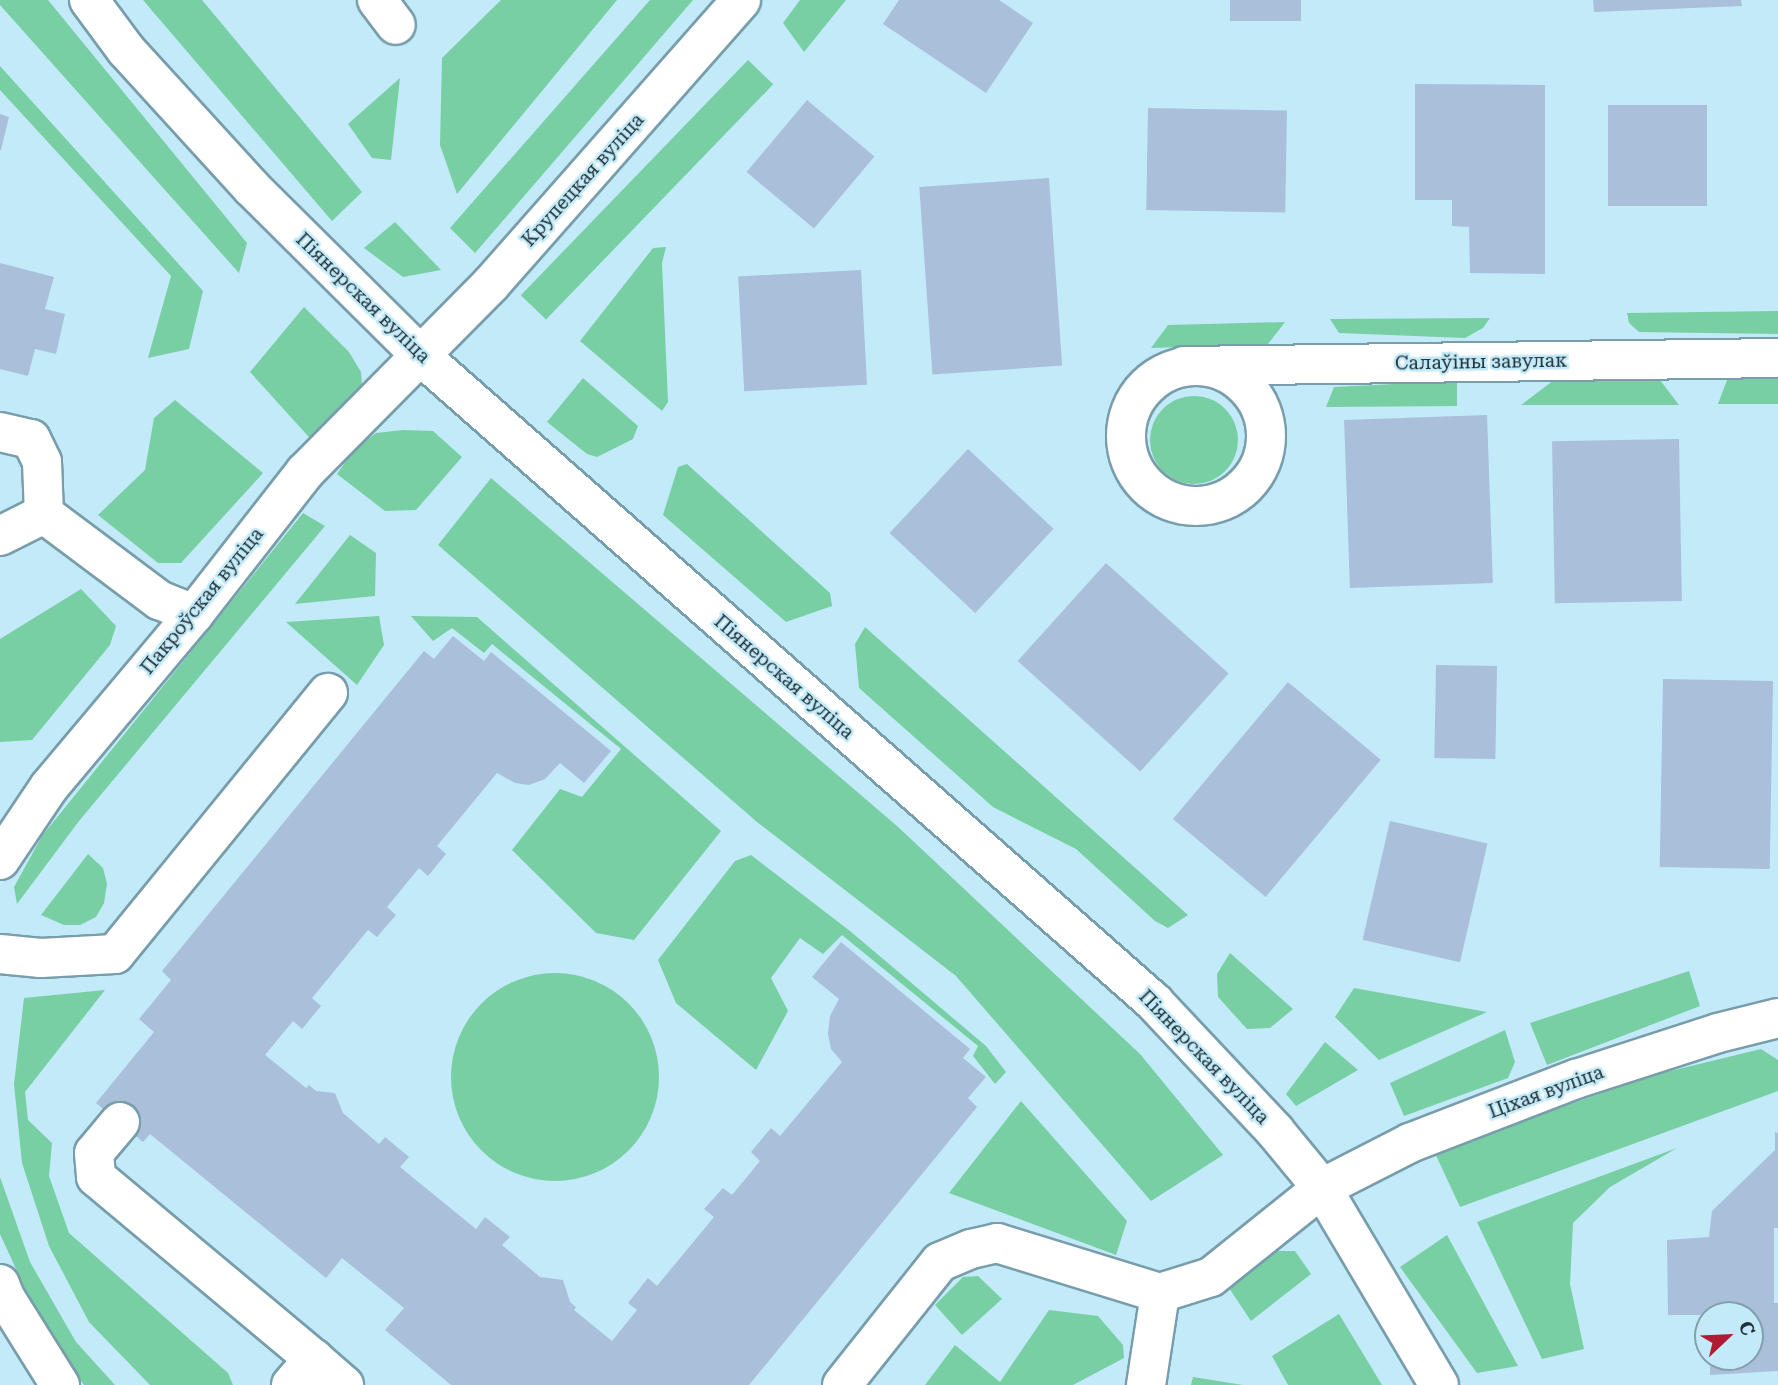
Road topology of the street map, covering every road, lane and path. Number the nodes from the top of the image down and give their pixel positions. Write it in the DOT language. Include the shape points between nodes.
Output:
graph roads {
  1 [pos="89,0"];
  2 [pos="741,0"];
  3 [pos="422,357"];
  4 [pos="1778,358"];
  5 [pos="1184,366"];
  6 [pos="0,432"];
  7 [pos="44,514"];
  8 [pos="0,536"];
  9 [pos="194,614"];
  10 [pos="328,693"];
  11 [pos="0,860"];
  12 [pos="0,954"];
  13 [pos="1778,1018"];
  14 [pos="120,1122"];
  15 [pos="1322,1188"];
  16 [pos="0,1284"];
  17 [pos="1160,1293"];
  18 [pos="302,1372"];
  19 [pos="60,1385"];
  20 [pos="344,1385"];
  21 [pos="842,1385"];
  22 [pos="1146,1385"];
  23 [pos="1439,1385"];
  1 -- 3 [label="street, Піянерская вуліца" via="126,50 252,188"];
  2 -- 3 [label="street, Крупецкая вуліца"];
  3 -- 9 [label="street, Пакроўская вуліца" via="305,472"];
  3 -- 15 [label="street, Піянерская вуліца" via="1154,1002"];
  4 -- 5 [label="street, Салаўіны завулак"];
  6 -- 7 [label="street" via="31,439 42,462"];
  7 -- 8 [label="street"];
  7 -- 9 [label="street" via="159,600"];
  9 -- 11 [label="street, Пакроўская вуліца" via="49,786"];
  10 -- 12 [label="street" via="115,954 41,958"];
  13 -- 15 [label="street, Ціхая вуліца" via="1718,1032 1576,1079 1410,1143"];
  14 -- 18 [label="street" via="94,1153 96,1177"];
  15 -- 17 [label="street, Ціхая вуліца" via="1211,1277"];
  15 -- 23 [label="street, Піянерская вуліца"];
  16 -- 19 [label="street"];
  17 -- 21 [label="street" via="997,1243 971,1249 940,1262"];
  17 -- 22 [label="street"];
  18 -- 20 [label="street"];
}
